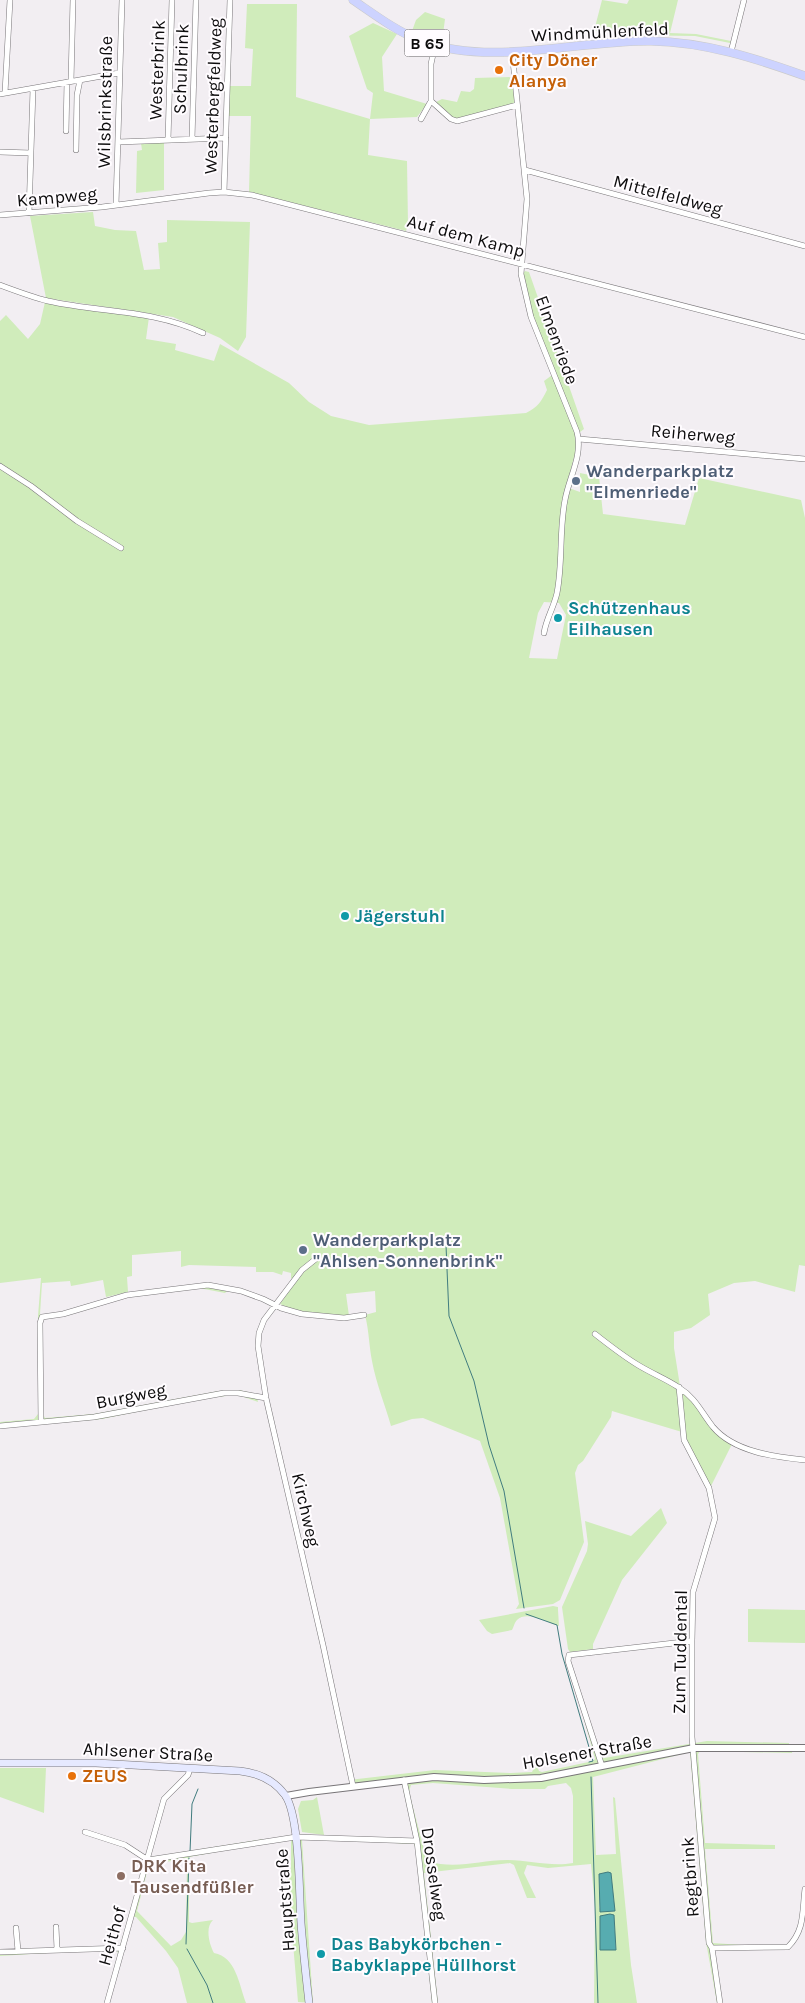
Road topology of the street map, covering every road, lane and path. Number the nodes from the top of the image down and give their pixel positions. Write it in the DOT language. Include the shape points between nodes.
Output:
graph roads {
  1 [pos="10,0"];
  2 [pos="73,0"];
  3 [pos="122,0"];
  4 [pos="172,0"];
  5 [pos="196,0"];
  6 [pos="230,0"];
  7 [pos="353,0"];
  8 [pos="744,0"];
  9 [pos="435,45"];
  10 [pos="512,51"];
  11 [pos="731,52"];
  12 [pos="120,73"];
  13 [pos="805,76"];
  14 [pos="80,80"];
  15 [pos="69,82"];
  16 [pos="33,89"];
  17 [pos="3,94"];
  18 [pos="431,101"];
  19 [pos="517,105"];
  20 [pos="421,119"];
  21 [pos="66,131"];
  22 [pos="226,138"];
  23 [pos="192,139"];
  24 [pos="168,140"];
  25 [pos="118,142"];
  26 [pos="76,150"];
  27 [pos="0,152"];
  28 [pos="31,153"];
  29 [pos="525,170"];
  30 [pos="224,192"];
  31 [pos="116,205"];
  32 [pos="29,213"];
  33 [pos="0,215"];
  34 [pos="805,246"];
  35 [pos="522,265"];
  36 [pos="0,285"];
  37 [pos="203,333"];
  38 [pos="805,337"];
  39 [pos="578,439"];
  40 [pos="805,458"];
  41 [pos="0,466"];
  42 [pos="121,548"];
  43 [pos="544,633"];
  44 [pos="317,1258"];
  45 [pos="275,1305"];
  46 [pos="364,1314"];
  47 [pos="595,1334"];
  48 [pos="679,1387"];
  49 [pos="266,1398"];
  50 [pos="41,1422"];
  51 [pos="0,1426"];
  52 [pos="805,1460"];
  53 [pos="692,1641"];
  54 [pos="694,1748"];
  55 [pos="805,1748"];
  56 [pos="0,1763"];
  57 [pos="602,1766"];
  58 [pos="190,1769"];
  59 [pos="404,1780"];
  60 [pos="353,1786"];
  61 [pos="286,1796"];
  62 [pos="85,1832"];
  63 [pos="296,1837"];
  64 [pos="417,1841"];
  65 [pos="148,1860"];
  66 [pos="805,1889"];
  67 [pos="56,1927"];
  68 [pos="16,1928"];
  69 [pos="123,1948"];
  70 [pos="712,1948"];
  71 [pos="57,1949"];
  72 [pos="18,1951"];
  73 [pos="0,1952"];
  74 [pos="107,2003"];
  75 [pos="309,2003"];
  76 [pos="435,2003"];
  77 [pos="720,2003"];
  1 -- 17 [label="street"];
  2 -- 15 [label="street"];
  3 -- 12 [label="street, Wilsbrinkstraße"];
  4 -- 24 [label="street, Westerbrink"];
  5 -- 23 [label="street, Schulbrink"];
  6 -- 22 [label="street, Westerbergfeldweg"];
  7 -- 9 [label="main road, B 65" via="399,31"];
  8 -- 11 [label="street"];
  9 -- 10 [label="main road, B 65" via="463,50"];
  9 -- 18 [label="street" via="431,64"];
  10 -- 11 [label="main road, Windmühlenfeld / B 65" via="650,41"];
  10 -- 19 [label="street, Elmenriede"];
  11 -- 13 [label="main road, Windmühlenfeld / B 65"];
  12 -- 14 [label="street"];
  12 -- 25 [label="street, Wilsbrinkstraße"];
  14 -- 15 [label="street"];
  14 -- 26 [label="street"];
  15 -- 16 [label="street"];
  15 -- 21 [label="street"];
  16 -- 17 [label="street"];
  16 -- 28 [label="street"];
  18 -- 19 [label="street" via="451,119 458,121"];
  18 -- 20 [label="street"];
  19 -- 29 [label="street, Elmenriede"];
  22 -- 23 [label="street"];
  22 -- 30 [label="street, Westerbergfeldweg"];
  23 -- 24 [label="street"];
  24 -- 25 [label="street"];
  25 -- 31 [label="street, Wilsbrinkstraße"];
  27 -- 28 [label="street"];
  28 -- 32 [label="street"];
  29 -- 34 [label="street, Mittelfeldweg"];
  29 -- 35 [label="street, Elmenriede" via="527,199"];
  30 -- 31 [label="street, Auf dem Kamp"];
  30 -- 35 [label="street, Auf dem Kamp" via="252,195"];
  31 -- 32 [label="street, Kampweg"];
  32 -- 33 [label="street, Kampweg"];
  35 -- 38 [label="street, Auf dem Kamp"];
  35 -- 39 [label="street, Elmenriede" via="521,274 531,317"];
  36 -- 37 [label="street" via="48,301 162,318"];
  39 -- 40 [label="street, Reiherweg"];
  39 -- 43 [label="street, Elmenriede" via="578,457 565,500 557,594"];
  41 -- 42 [label="street"];
  44 -- 45 [label="street, Kirchweg" via="302,1270"];
  45 -- 46 [label="street" via="302,1314 344,1318"];
  45 -- 49 [label="street, Kirchweg" via="259,1333"];
  45 -- 50 [label="street" via="241,1291 208,1285 114,1297 63,1314 42,1316"];
  47 -- 48 [label="street" via="636,1364"];
  48 -- 52 [label="street" via="699,1404 716,1430 729,1439 772,1456"];
  48 -- 53 [label="street, Zum Tuddental" via="684,1440 709,1488 716,1518 692,1592"];
  49 -- 50 [label="street, Burgweg" via="224,1393 94,1417"];
  49 -- 60 [label="street, Kirchweg"];
  50 -- 51 [label="street, Burgweg"];
  53 -- 54 [label="street, Zum Tuddental"];
  53 -- 57 [label="street" via="569,1655 568,1661"];
  54 -- 55 [label="street, Holsener Straße"];
  54 -- 57 [label="street, Holsener Straße"];
  54 -- 70 [label="street, Regtbrink" via="709,1943"];
  56 -- 58 [label="main road, Ahlsener Straße" via="96,1763"];
  57 -- 59 [label="street, Holsener Straße" via="541,1778"];
  58 -- 61 [label="main road, Ahlsener Straße" via="258,1774"];
  58 -- 65 [label="street, Heithof" via="164,1799"];
  59 -- 60 [label="street, Holsener Straße"];
  59 -- 64 [label="street, Drosselweg"];
  60 -- 61 [label="street, Holsener Straße"];
  61 -- 63 [label="main road, Hauptstraße" via="293,1814"];
  62 -- 65 [label="street" via="125,1845"];
  63 -- 64 [label="street"];
  63 -- 65 [label="street"];
  63 -- 75 [label="main road, Hauptstraße"];
  64 -- 76 [label="street, Drosselweg"];
  65 -- 69 [label="street, Heithof"];
  66 -- 70 [label="street" via="803,1928 788,1947"];
  67 -- 71 [label="street"];
  68 -- 72 [label="street"];
  69 -- 71 [label="street"];
  69 -- 74 [label="street, Heithof"];
  70 -- 77 [label="street, Regtbrink"];
  71 -- 72 [label="street"];
  72 -- 73 [label="street"];
}
